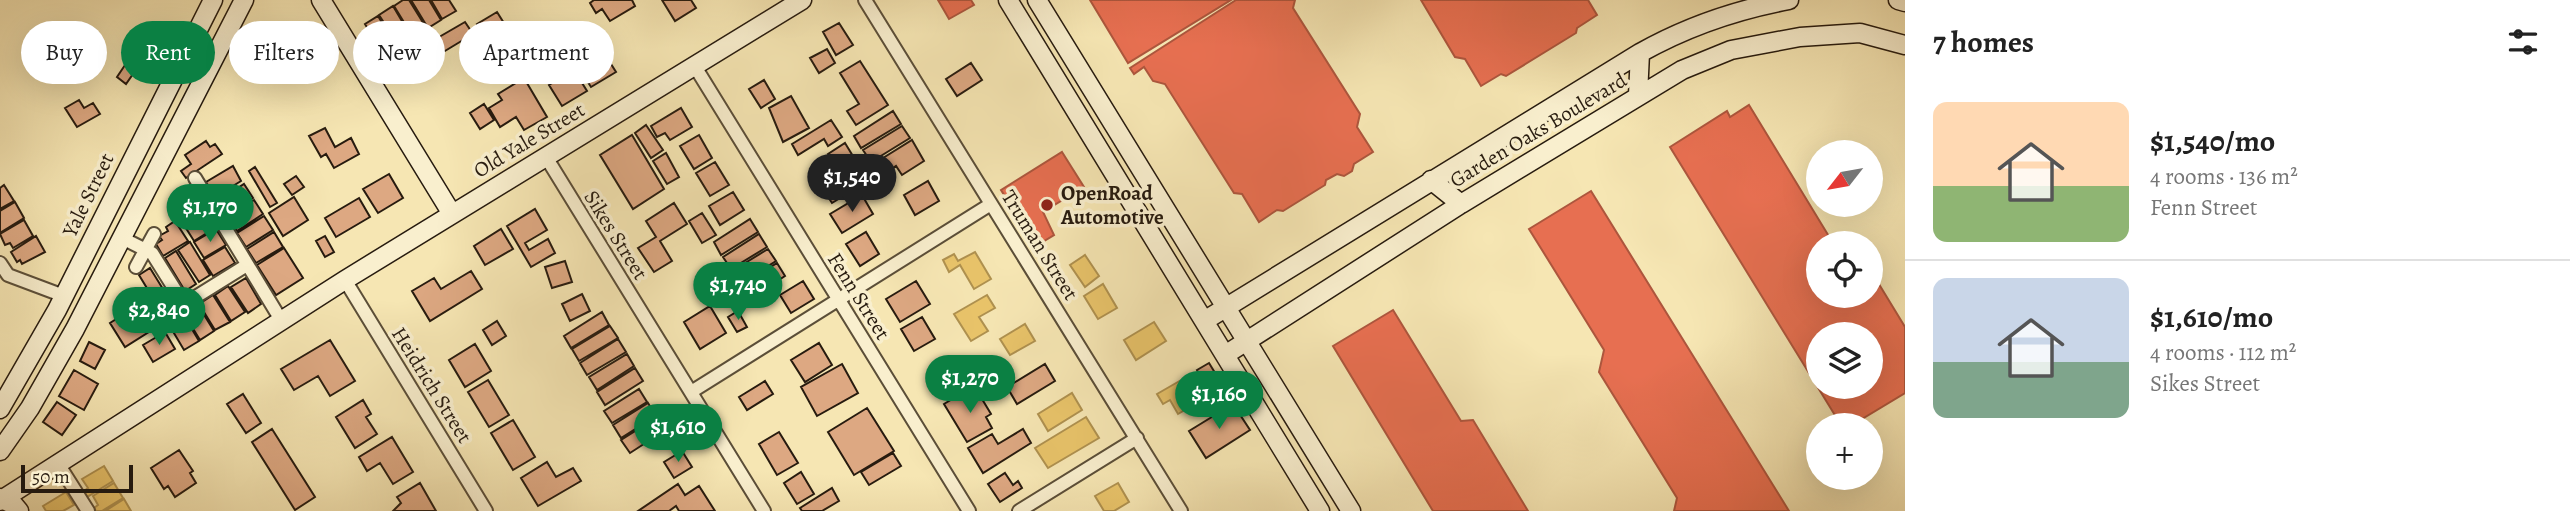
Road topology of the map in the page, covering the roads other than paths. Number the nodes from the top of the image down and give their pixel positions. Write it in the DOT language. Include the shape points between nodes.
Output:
graph roads {
  1 [pos="213,0"];
  2 [pos="244,0"];
  3 [pos="321,0"];
  4 [pos="802,0"];
  5 [pos="865,0"];
  6 [pos="1008,0"];
  7 [pos="1037,0"];
  8 [pos="1789,0"];
  9 [pos="1898,0"];
  10 [pos="1905,2"];
  11 [pos="1905,45"];
  12 [pos="1640,52"];
  13 [pos="694,65"];
  14 [pos="1638,95"];
  15 [pos="1110,118"];
  16 [pos="1088,131"];
  17 [pos="546,157"];
  18 [pos="122,176"];
  19 [pos="195,178"];
  20 [pos="1431,180"];
  21 [pos="147,190"];
  22 [pos="991,204"];
  23 [pos="1461,204"];
  24 [pos="452,214"];
  25 [pos="153,234"];
  26 [pos="122,238"];
  27 [pos="145,250"];
  28 [pos="0,263"];
  29 [pos="247,265"];
  30 [pos="136,267"];
  31 [pos="345,280"];
  32 [pos="64,296"];
  33 [pos="839,300"];
  34 [pos="184,304"];
  35 [pos="1225,307"];
  36 [pos="165,316"];
  37 [pos="281,320"];
  38 [pos="1204,321"];
  39 [pos="1246,340"];
  40 [pos="1225,355"];
  41 [pos="691,392"];
  42 [pos="0,409"];
  43 [pos="1305,435"];
  44 [pos="1137,438"];
  45 [pos="1283,450"];
  46 [pos="0,451"];
  47 [pos="57,462"];
  48 [pos="1,500"];
  49 [pos="19,511"];
  50 [pos="88,511"];
  51 [pos="486,511"];
  52 [pos="764,511"];
  53 [pos="969,511"];
  54 [pos="1019,511"];
  55 [pos="1181,511"];
  56 [pos="1320,511"];
  57 [pos="1351,511"];
  1 -- 18 [label="street, Yale Street"];
  2 -- 21 [label="street"];
  3 -- 24 [label="street"];
  4 -- 13 [label="street, Old Yale Street"];
  5 -- 22 [label="street, Truman Street"];
  6 -- 16 [label="street"];
  7 -- 15 [label="street"];
  8 -- 12 [label="street, Garden Oaks Boulevard" via="1699,23"];
  9 -- 10 [label="street"];
  11 -- 14 [label="street, Garden Oaks Boulevard" via="1860,33 1800,37 1731,50"];
  12 -- 14 [label="street"];
  12 -- 20 [label="street, Garden Oaks Boulevard"];
  13 -- 17 [label="street, Old Yale Street"];
  13 -- 33 [label="street, Fenn Street"];
  14 -- 23 [label="street, Garden Oaks Boulevard"];
  15 -- 16 [label="street"];
  15 -- 35 [label="street"];
  16 -- 38 [label="street"];
  17 -- 24 [label="street, Old Yale Street"];
  17 -- 41 [label="street, Sikes Street"];
  18 -- 21 [label="street"];
  18 -- 32 [label="street, Yale Street"];
  19 -- 29 [label="street"];
  20 -- 23 [label="street"];
  20 -- 35 [label="street, Garden Oaks Boulevard"];
  21 -- 26 [label="street"];
  22 -- 33 [label="street"];
  22 -- 44 [label="street, Truman Street"];
  23 -- 39 [label="street, Garden Oaks Boulevard"];
  24 -- 31 [label="street, Old Yale Street"];
  25 -- 27 [label="street"];
  26 -- 27 [label="street"];
  26 -- 46 [label="street" via="52,370"];
  27 -- 30 [label="street"];
  27 -- 34 [label="street" via="152,253"];
  28 -- 32 [label="street" via="8,275"];
  29 -- 34 [label="street"];
  29 -- 37 [label="street"];
  31 -- 37 [label="street, Old Yale Street"];
  31 -- 51 [label="street, Heidrich Street"];
  32 -- 42 [label="street, Yale Street"];
  33 -- 41 [label="street"];
  33 -- 53 [label="street, Fenn Street"];
  34 -- 36 [label="street"];
  35 -- 38 [label="street, Garden Oaks Boulevard"];
  35 -- 39 [label="street"];
  37 -- 47 [label="street, Old Yale Street"];
  38 -- 40 [label="street"];
  39 -- 40 [label="street, Garden Oaks Boulevard"];
  39 -- 43 [label="street"];
  40 -- 45 [label="street"];
  41 -- 52 [label="street, Sikes Street"];
  43 -- 45 [label="street"];
  43 -- 57 [label="street"];
  44 -- 54 [label="street"];
  44 -- 55 [label="street, Truman Street"];
  45 -- 56 [label="street"];
  47 -- 48 [label="street, Old Yale Street"];
  47 -- 50 [label="street"];
  48 -- 49 [label="street"];
}
